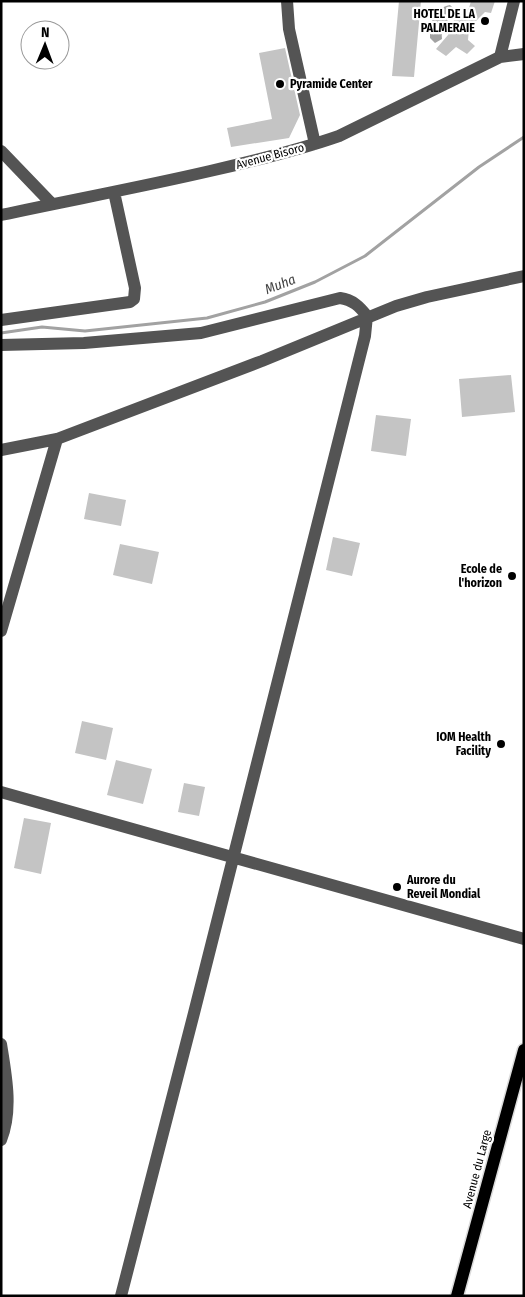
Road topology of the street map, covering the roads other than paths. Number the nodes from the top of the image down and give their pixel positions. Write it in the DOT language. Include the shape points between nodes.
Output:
graph roads {
  1 [pos="287,1"];
  2 [pos="514,1"];
  3 [pos="524,54"];
  4 [pos="500,57"];
  5 [pos="315,144"];
  6 [pos="1,151"];
  7 [pos="114,192"];
  8 [pos="52,204"];
  9 [pos="1,215"];
  10 [pos="524,276"];
  11 [pos="367,316"];
  12 [pos="1,320"];
  13 [pos="1,345"];
  14 [pos="57,439"];
  15 [pos="1,450"];
  16 [pos="1,630"];
  17 [pos="1,792"];
  18 [pos="232,856"];
  19 [pos="524,939"];
  20 [pos="1,1044"];
  21 [pos="524,1050"];
  22 [pos="1,1140"];
  23 [pos="121,1296"];
  24 [pos="456,1296"];
  1 -- 5 [label="street" via="289,29"];
  2 -- 4 [label="street"];
  3 -- 4 [label="street, Avenue Bisoro"];
  4 -- 5 [label="street, Avenue Bisoro" via="338,136"];
  5 -- 7 [label="street, Avenue Bisoro"];
  6 -- 8 [label="street"];
  7 -- 8 [label="street, Avenue Bisoro"];
  7 -- 12 [label="street" via="135,288 134,299"];
  8 -- 9 [label="street, Avenue Bisoro"];
  10 -- 11 [label="street" via="427,297"];
  11 -- 13 [label="street" via="358,304 340,298 201,333 84,344"];
  11 -- 14 [label="street" via="262,361"];
  11 -- 18 [label="street"];
  14 -- 15 [label="street"];
  14 -- 16 [label="street"];
  17 -- 18 [label="street"];
  18 -- 19 [label="street"];
  18 -- 23 [label="street"];
  20 -- 22 [label="street" via="7,1104 6,1127"];
  21 -- 24 [label="main road, Avenue du Large"];
}
